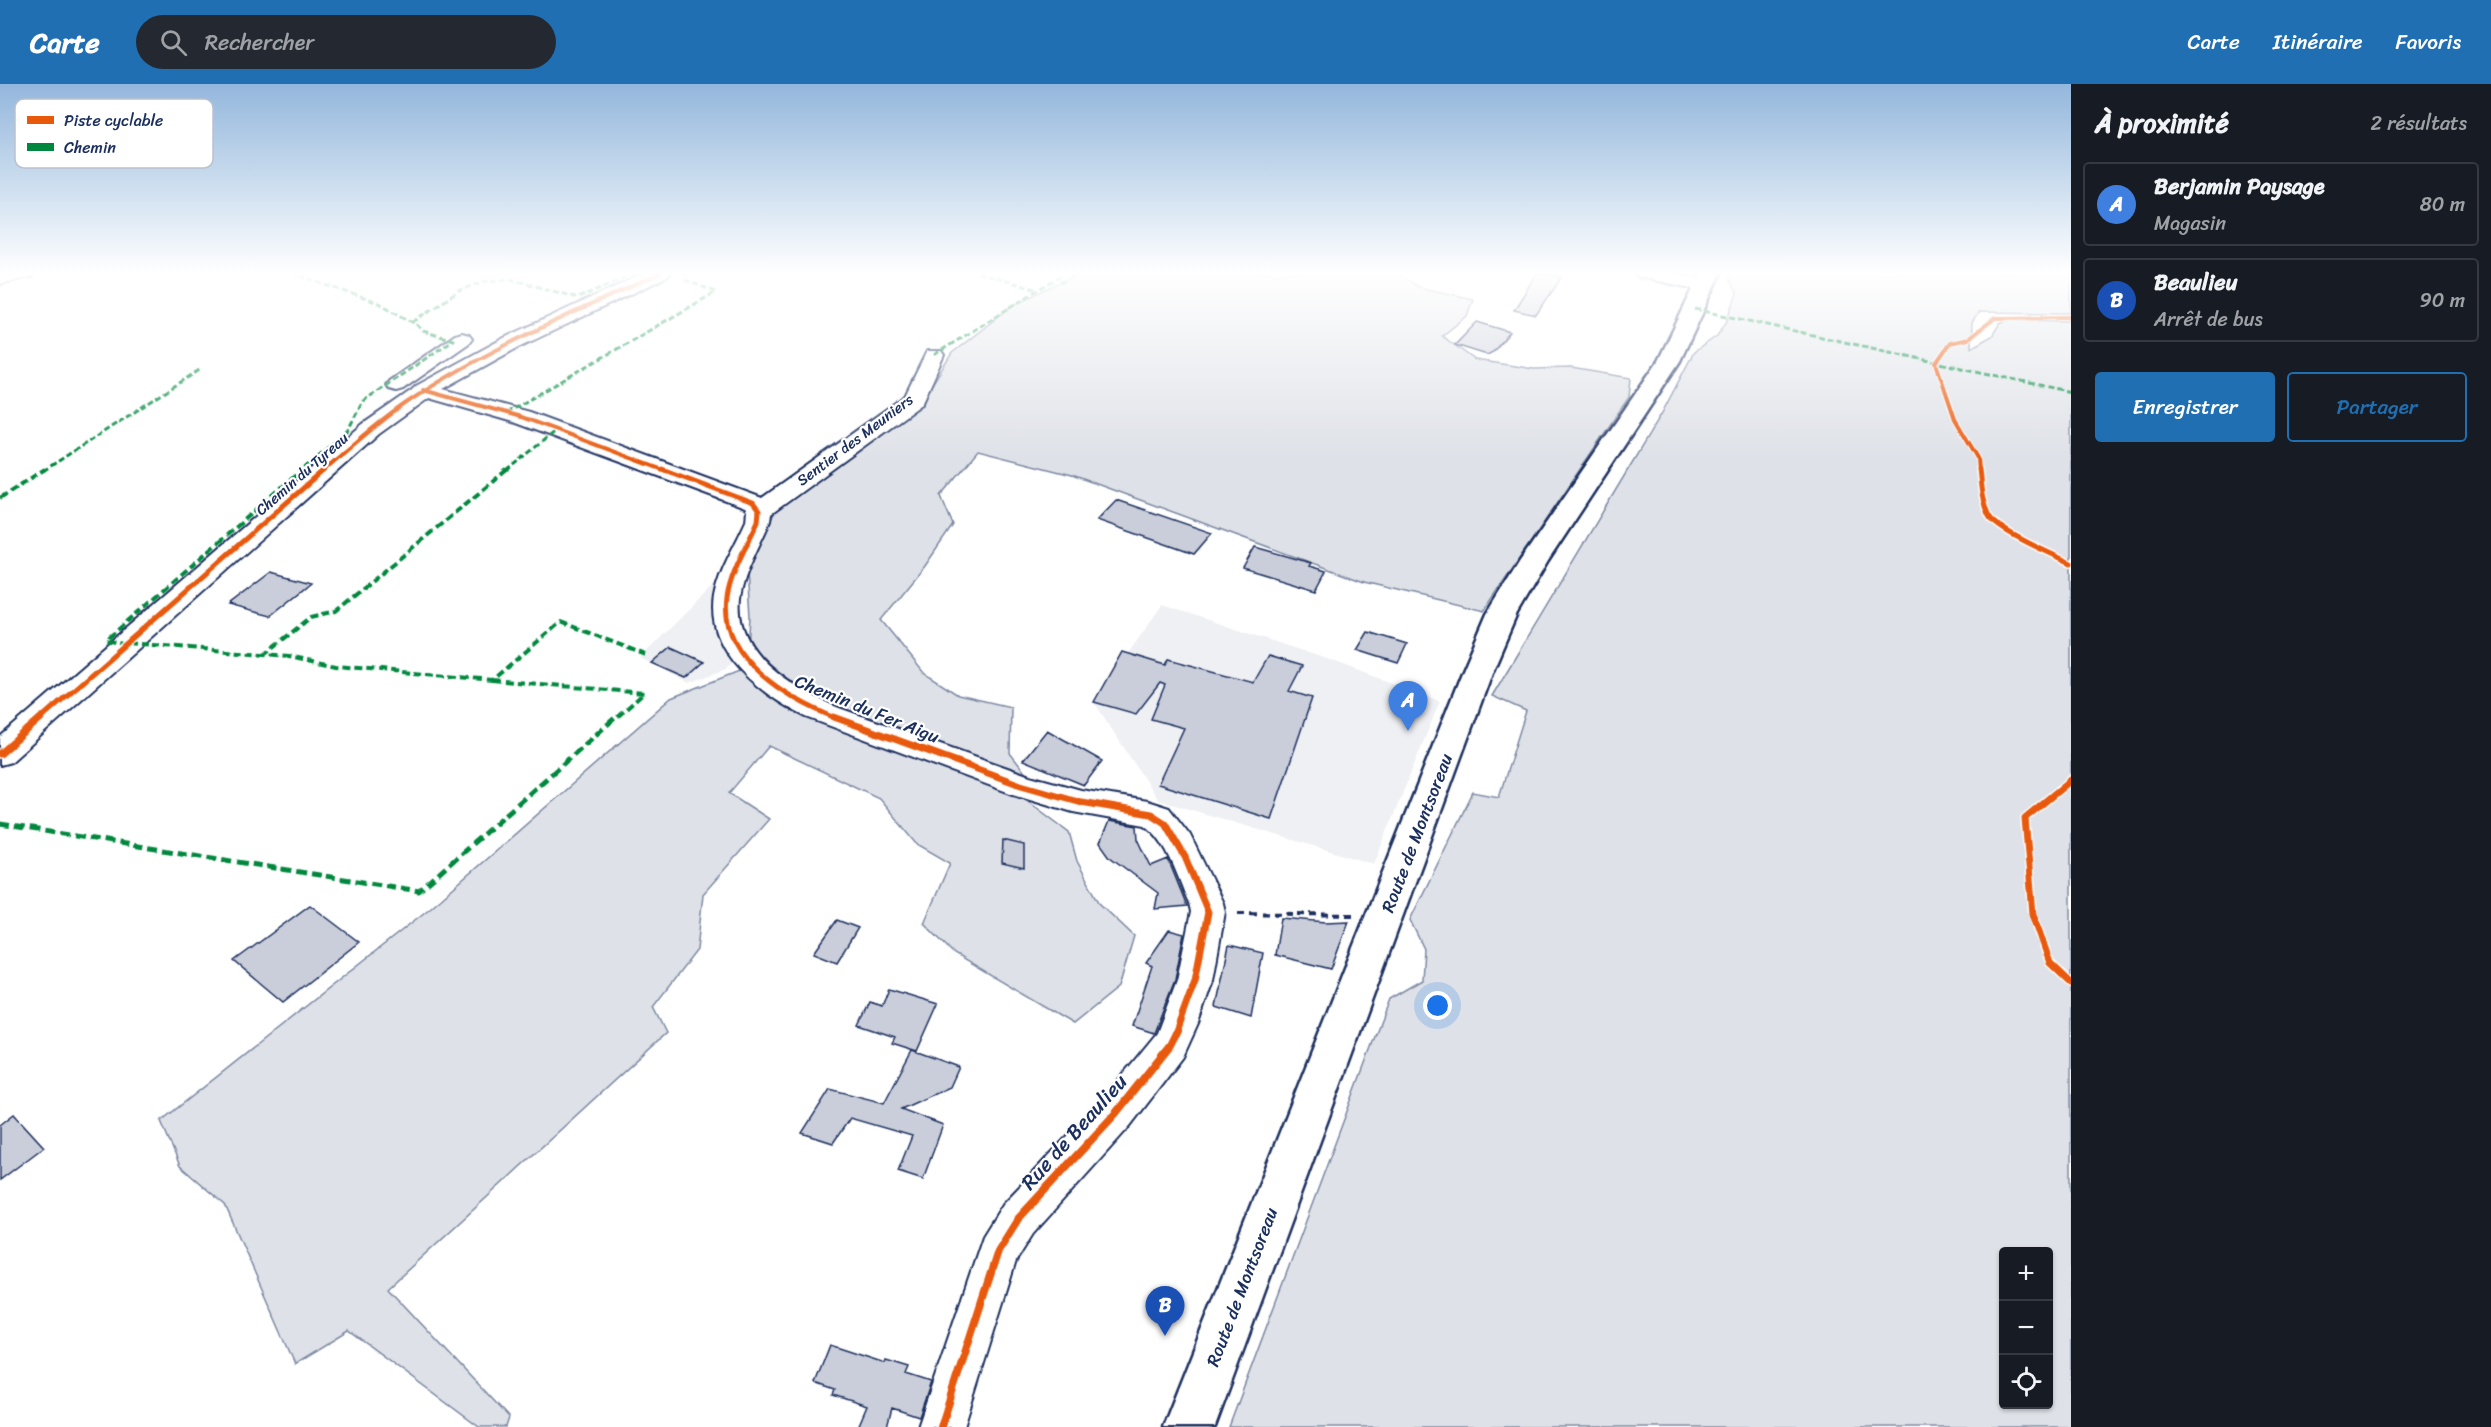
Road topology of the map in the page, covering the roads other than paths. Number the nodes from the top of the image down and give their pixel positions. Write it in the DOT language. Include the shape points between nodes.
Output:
graph roads {
  1 [pos="487,336"];
  2 [pos="526,336"];
  3 [pos="1681,336"];
  4 [pos="462,339"];
  5 [pos="934,355"];
  6 [pos="423,390"];
  7 [pos="391,401"];
  8 [pos="759,511"];
  9 [pos="0,754"];
  10 [pos="1208,912"];
  11 [pos="941,1427"];
  12 [pos="1190,1427"];
  1 -- 7 [label="street" via="406,386"];
  2 -- 6 [label="street, Chemin du Tyreau"];
  3 -- 12 [label="main road, Route de Montsoreau" via="1669,361 1502,614 1204,1382"];
  4 -- 7 [label="street"];
  5 -- 8 [label="street, Sentier des Meuniers" via="914,399"];
  6 -- 7 [label="street, Chemin du Tyreau"];
  6 -- 8 [label="street" via="561,431 743,498"];
  7 -- 9 [label="street, Chemin du Tyreau" via="372,429"];
  8 -- 10 [label="street, Chemin du Fer Aigu" via="730,581 727,612 734,640 770,682 824,712 1012,782 1091,804 1156,815 1166,823 1185,858"];
  10 -- 11 [label="street, Rue de Beaulieu" via="1195,980 1170,1044 1116,1113 1018,1219 998,1251"];
}
